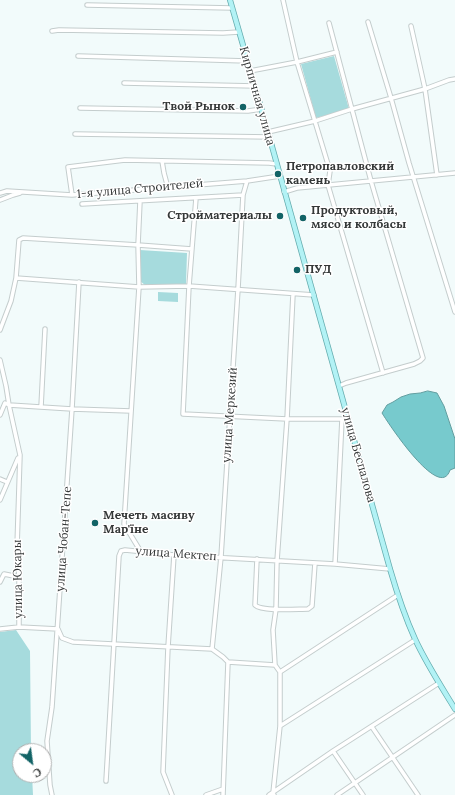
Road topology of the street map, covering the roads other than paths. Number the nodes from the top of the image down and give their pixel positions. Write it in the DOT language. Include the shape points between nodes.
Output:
graph roads {
  1 [pos="230,0"];
  2 [pos="283,0"];
  3 [pos="87,5"];
  4 [pos="232,8"];
  5 [pos="368,22"];
  6 [pos="329,23"];
  7 [pos="411,26"];
  8 [pos="52,31"];
  9 [pos="239,32"];
  10 [pos="337,52"];
  11 [pos="78,56"];
  12 [pos="247,61"];
  13 [pos="297,62"];
  14 [pos="250,71"];
  15 [pos="455,79"];
  16 [pos="124,83"];
  17 [pos="255,86"];
  18 [pos="425,89"];
  19 [pos="391,98"];
  20 [pos="80,108"];
  21 [pos="262,109"];
  22 [pos="352,109"];
  23 [pos="315,121"];
  24 [pos="75,134"];
  25 [pos="269,135"];
  26 [pos="162,161"];
  27 [pos="276,164"];
  28 [pos="455,173"];
  29 [pos="437,175"];
  30 [pos="280,176"];
  31 [pos="414,177"];
  32 [pos="247,181"];
  33 [pos="371,181"];
  34 [pos="328,185"];
  35 [pos="168,188"];
  36 [pos="284,192"];
  37 [pos="0,193"];
  38 [pos="29,193"];
  39 [pos="243,195"];
  40 [pos="72,196"];
  41 [pos="196,198"];
  42 [pos="0,200"];
  43 [pos="140,201"];
  44 [pos="82,204"];
  45 [pos="138,245"];
  46 [pos="192,249"];
  47 [pos="16,278"];
  48 [pos="78,282"];
  49 [pos="189,286"];
  50 [pos="139,287"];
  51 [pos="238,289"];
  52 [pos="294,294"];
  53 [pos="314,295"];
  54 [pos="455,312"];
  55 [pos="45,329"];
  56 [pos="0,330"];
  57 [pos="0,360"];
  58 [pos="383,373"];
  59 [pos="339,386"];
  60 [pos="9,405"];
  61 [pos="41,407"];
  62 [pos="72,409"];
  63 [pos="130,411"];
  64 [pos="0,415"];
  65 [pos="230,416"];
  66 [pos="287,419"];
  67 [pos="342,419"];
  68 [pos="349,419"];
  69 [pos="20,455"];
  70 [pos="0,480"];
  71 [pos="7,482"];
  72 [pos="0,500"];
  73 [pos="141,552"];
  74 [pos="174,555"];
  75 [pos="221,557"];
  76 [pos="256,559"];
  77 [pos="277,561"];
  78 [pos="315,563"];
  79 [pos="334,564"];
  80 [pos="390,569"];
  81 [pos="19,577"];
  82 [pos="0,582"];
  83 [pos="398,595"];
  84 [pos="276,609"];
  85 [pos="19,627"];
  86 [pos="0,629"];
  87 [pos="58,629"];
  88 [pos="415,640"];
  89 [pos="113,643"];
  90 [pos="168,647"];
  91 [pos="212,649"];
  92 [pos="228,662"];
  93 [pos="275,665"];
  94 [pos="280,672"];
  95 [pos="439,683"];
  96 [pos="455,709"];
  97 [pos="455,715"];
  98 [pos="280,726"];
  99 [pos="372,726"];
  100 [pos="333,751"];
  101 [pos="393,758"];
  102 [pos="106,781"];
  103 [pos="355,783"];
  104 [pos="223,789"];
  105 [pos="272,794"];
  106 [pos="52,795"];
  107 [pos="172,795"];
  108 [pos="206,795"];
  109 [pos="223,795"];
  110 [pos="337,795"];
  111 [pos="363,795"];
  112 [pos="418,795"];
  1 -- 4 [label="main road, Кирпичная улица"];
  2 -- 13 [label="street"];
  3 -- 4 [label="street"];
  4 -- 9 [label="main road, Кирпичная улица"];
  5 -- 19 [label="street"];
  6 -- 10 [label="street"];
  7 -- 18 [label="street"];
  8 -- 9 [label="street"];
  9 -- 12 [label="main road, Кирпичная улица"];
  10 -- 13 [label="street"];
  10 -- 22 [label="street"];
  11 -- 12 [label="street"];
  12 -- 14 [label="main road, Кирпичная улица"];
  13 -- 14 [label="street"];
  13 -- 23 [label="street"];
  14 -- 17 [label="main road, Кирпичная улица"];
  15 -- 18 [label="street"];
  16 -- 17 [label="street"];
  17 -- 21 [label="main road, Кирпичная улица"];
  18 -- 19 [label="street"];
  18 -- 29 [label="street"];
  19 -- 22 [label="street"];
  19 -- 31 [label="street"];
  20 -- 21 [label="street" via="248,111"];
  21 -- 25 [label="main road, Кирпичная улица"];
  22 -- 23 [label="street"];
  22 -- 33 [label="street"];
  23 -- 25 [label="street"];
  23 -- 34 [label="street" via="330,171"];
  24 -- 25 [label="street"];
  25 -- 27 [label="main road, Кирпичная улица"];
  26 -- 27 [label="street, 1-я улица Строителей"];
  26 -- 35 [label="street"];
  26 -- 40 [label="street, 1-я улица Строителей" via="125,160 68,166"];
  27 -- 30 [label="main road, Кирпичная улица"];
  28 -- 29 [label="street"];
  29 -- 31 [label="street"];
  30 -- 32 [label="street, 1-я улица Строителей"];
  30 -- 36 [label="main road, Кирпичная улица"];
  31 -- 33 [label="street"];
  31 -- 54 [label="street"];
  32 -- 35 [label="street, 1-я улица Строителей"];
  32 -- 39 [label="street, улица Меркезий"];
  33 -- 34 [label="street"];
  33 -- 58 [label="street" via="423,358 414,364"];
  34 -- 36 [label="street"];
  34 -- 58 [label="street"];
  35 -- 40 [label="street, 1-я улица Строителей"];
  36 -- 53 [label="main road, улица Беспалова"];
  37 -- 38 [label="street, 1-я улица Строителей"];
  38 -- 40 [label="street, 1-я улица Строителей"];
  38 -- 42 [label="street"];
  39 -- 41 [label="street"];
  39 -- 51 [label="street, улица Меркезий"];
  41 -- 43 [label="street"];
  41 -- 46 [label="street"];
  43 -- 44 [label="street"];
  43 -- 45 [label="street"];
  45 -- 46 [label="street"];
  45 -- 47 [label="street" via="23,238 19,240"];
  45 -- 50 [label="street"];
  46 -- 49 [label="street"];
  47 -- 48 [label="street"];
  47 -- 56 [label="street"];
  48 -- 50 [label="street"];
  48 -- 62 [label="street, улица Чобан-Тепе"];
  49 -- 50 [label="street"];
  49 -- 51 [label="street"];
  49 -- 65 [label="street" via="183,414"];
  50 -- 63 [label="street"];
  51 -- 52 [label="street"];
  51 -- 65 [label="street, улица Меркезий"];
  52 -- 53 [label="street"];
  52 -- 66 [label="street"];
  53 -- 59 [label="main road, улица Беспалова"];
  55 -- 61 [label="street"];
  57 -- 60 [label="street, улица Юкары"];
  58 -- 59 [label="street"];
  59 -- 68 [label="main road, улица Беспалова"];
  60 -- 61 [label="street"];
  60 -- 64 [label="street" via="4,403"];
  60 -- 69 [label="street, улица Юкары"];
  61 -- 62 [label="street"];
  62 -- 63 [label="street"];
  62 -- 87 [label="street, улица Чобан-Тепе"];
  63 -- 73 [label="street" via="124,524"];
  65 -- 66 [label="street"];
  65 -- 75 [label="street, улица Меркезий"];
  66 -- 67 [label="street"];
  66 -- 77 [label="street"];
  67 -- 68 [label="street"];
  67 -- 79 [label="street"];
  68 -- 80 [label="main road, улица Беспалова"];
  69 -- 71 [label="street"];
  69 -- 81 [label="street, улица Юкары" via="17,547"];
  70 -- 71 [label="street"];
  71 -- 72 [label="street"];
  73 -- 74 [label="street, улица Мектеп"];
  73 -- 89 [label="street, улица Мектеп" via="125,550 119,556"];
  74 -- 75 [label="street, улица Мектеп"];
  74 -- 90 [label="street"];
  75 -- 76 [label="street, улица Мектеп"];
  75 -- 91 [label="street, улица Меркезий"];
  76 -- 77 [label="street, улица Мектеп"];
  76 -- 84 [label="street" via="255,605"];
  77 -- 78 [label="street, улица Мектеп"];
  77 -- 84 [label="street"];
  78 -- 79 [label="street, улица Мектеп"];
  78 -- 84 [label="street" via="312,606 308,609"];
  79 -- 80 [label="street, улица Мектеп"];
  80 -- 83 [label="main road, улица Беспалова"];
  81 -- 82 [label="street" via="4,574"];
  81 -- 85 [label="street, улица Юкары"];
  83 -- 88 [label="main road, улица Беспалова"];
  83 -- 94 [label="street"];
  84 -- 93 [label="street" via="273,630"];
  85 -- 86 [label="street"];
  85 -- 87 [label="street, улица Юкары"];
  87 -- 89 [label="street" via="62,638 73,642"];
  87 -- 106 [label="street, улица Чобан-Тепе" via="47,741"];
  88 -- 95 [label="main road, улица Беспалова"];
  88 -- 98 [label="street"];
  89 -- 90 [label="street"];
  89 -- 102 [label="street, улица Мектеп"];
  90 -- 91 [label="street"];
  90 -- 107 [label="street" via="163,772"];
  91 -- 92 [label="street"];
  92 -- 93 [label="street"];
  92 -- 104 [label="street"];
  93 -- 94 [label="street"];
  94 -- 98 [label="street"];
  95 -- 96 [label="main road, улица Беспалова"];
  95 -- 99 [label="street"];
  97 -- 101 [label="street"];
  98 -- 105 [label="street"];
  99 -- 100 [label="street"];
  99 -- 101 [label="street"];
  100 -- 103 [label="street"];
  100 -- 105 [label="street"];
  101 -- 103 [label="street"];
  101 -- 112 [label="street"];
  103 -- 110 [label="street"];
  103 -- 111 [label="street"];
  104 -- 108 [label="street"];
  104 -- 109 [label="street"];
}
